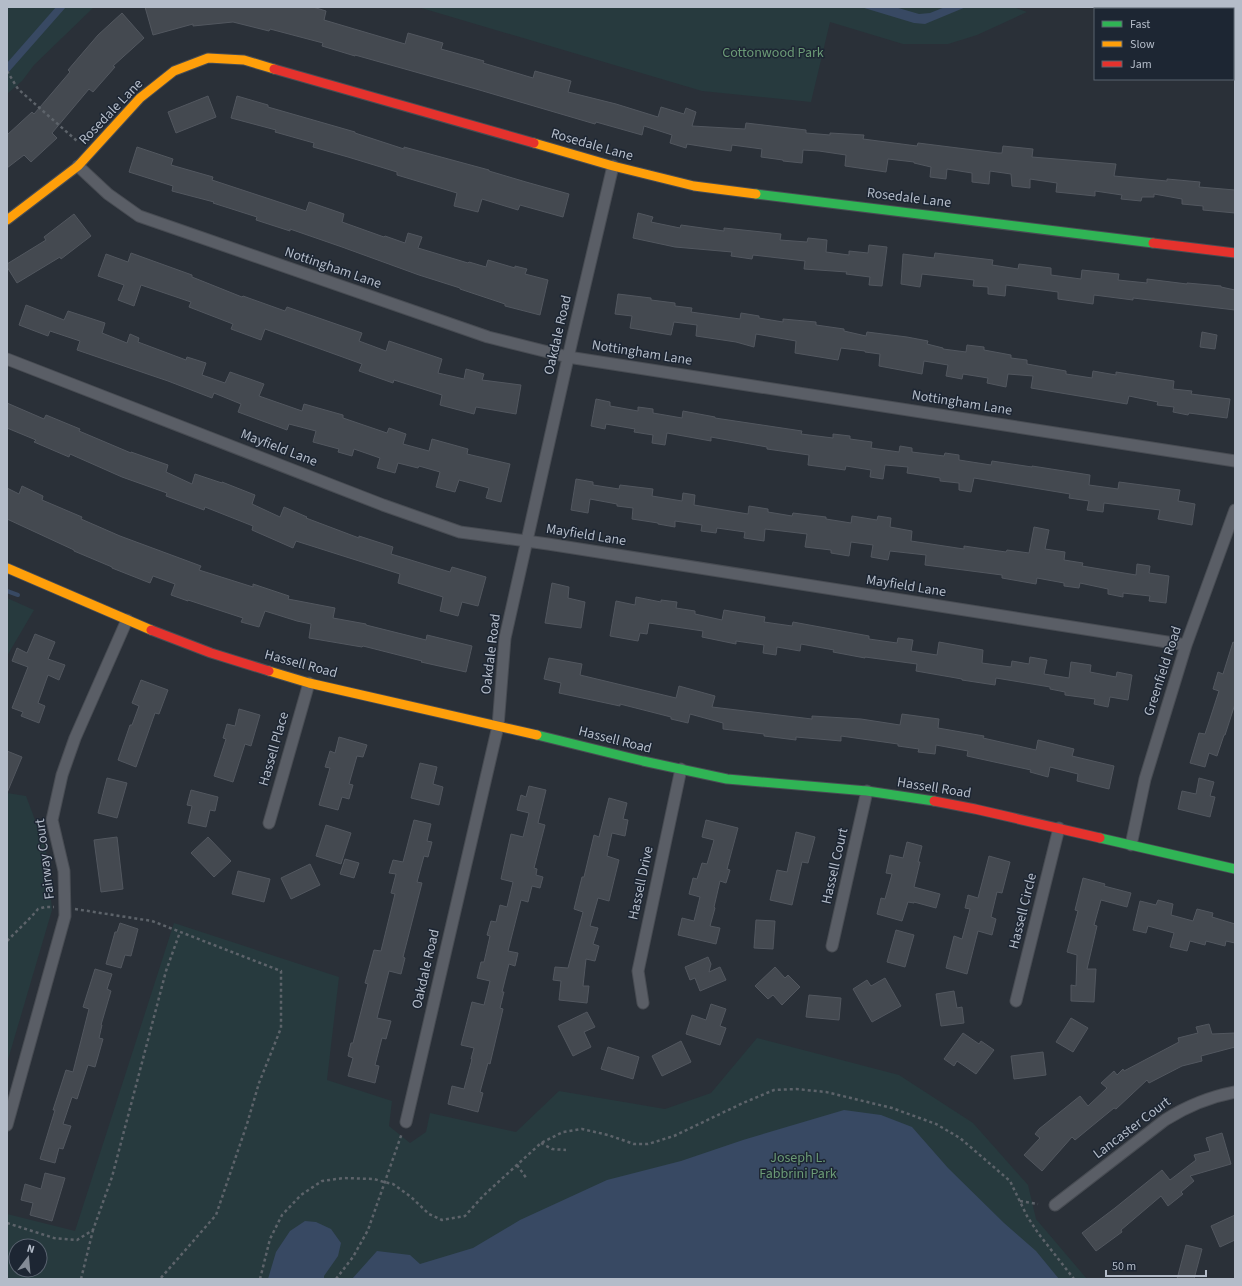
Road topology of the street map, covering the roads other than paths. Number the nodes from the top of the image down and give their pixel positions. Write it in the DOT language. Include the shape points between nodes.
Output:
graph roads {
  1 [pos="78,166"];
  2 [pos="613,166"];
  3 [pos="7,220"];
  4 [pos="1235,253"];
  5 [pos="568,357"];
  6 [pos="7,359"];
  7 [pos="1235,461"];
  8 [pos="1235,510"];
  9 [pos="528,541"];
  10 [pos="7,568"];
  11 [pos="127,620"];
  12 [pos="1186,645"];
  13 [pos="308,683"];
  14 [pos="498,726"];
  15 [pos="681,769"];
  16 [pos="867,792"];
  17 [pos="269,823"];
  18 [pos="1058,828"];
  19 [pos="1131,845"];
  20 [pos="1235,869"];
  21 [pos="832,946"];
  22 [pos="1016,1001"];
  23 [pos="642,1003"];
  24 [pos="1235,1092"];
  25 [pos="406,1122"];
  26 [pos="7,1125"];
  27 [pos="1056,1205"];
  1 -- 2 [label="main road, Rosedale Lane" via="140,98 174,71 208,58 244,60"];
  1 -- 3 [label="main road, Rosedale Lane"];
  1 -- 5 [label="street, Nottingham Lane" via="108,194 139,216 488,337"];
  2 -- 4 [label="main road, Rosedale Lane" via="694,186"];
  2 -- 5 [label="street, Oakdale Road"];
  5 -- 7 [label="street, Nottingham Lane"];
  5 -- 9 [label="street, Oakdale Road"];
  6 -- 9 [label="street, Mayfield Lane" via="383,505 460,532"];
  8 -- 12 [label="street, Greenfield Road"];
  9 -- 12 [label="street, Mayfield Lane"];
  9 -- 14 [label="street, Oakdale Road" via="505,638"];
  10 -- 11 [label="main road, Hassell Road"];
  11 -- 13 [label="main road, Hassell Road" via="211,653"];
  11 -- 26 [label="street, Fairway Court" via="75,738 62,775 52,820 64,871 65,916"];
  12 -- 19 [label="street, Greenfield Road" via="1145,779"];
  13 -- 14 [label="main road, Hassell Road"];
  13 -- 17 [label="street, Hassell Place"];
  14 -- 15 [label="main road, Hassell Road"];
  14 -- 25 [label="street, Oakdale Road"];
  15 -- 16 [label="main road, Hassell Road" via="727,779"];
  15 -- 23 [label="street, Hassell Drive" via="638,971"];
  16 -- 18 [label="main road, Hassell Road" via="923,799"];
  16 -- 21 [label="street, Hassell Court"];
  18 -- 19 [label="main road, Hassell Road"];
  18 -- 22 [label="street, Hassell Circle"];
  19 -- 20 [label="main road, Hassell Road"];
  24 -- 27 [label="street, Lancaster Court" via="1198,1102 1164,1120"];
}
